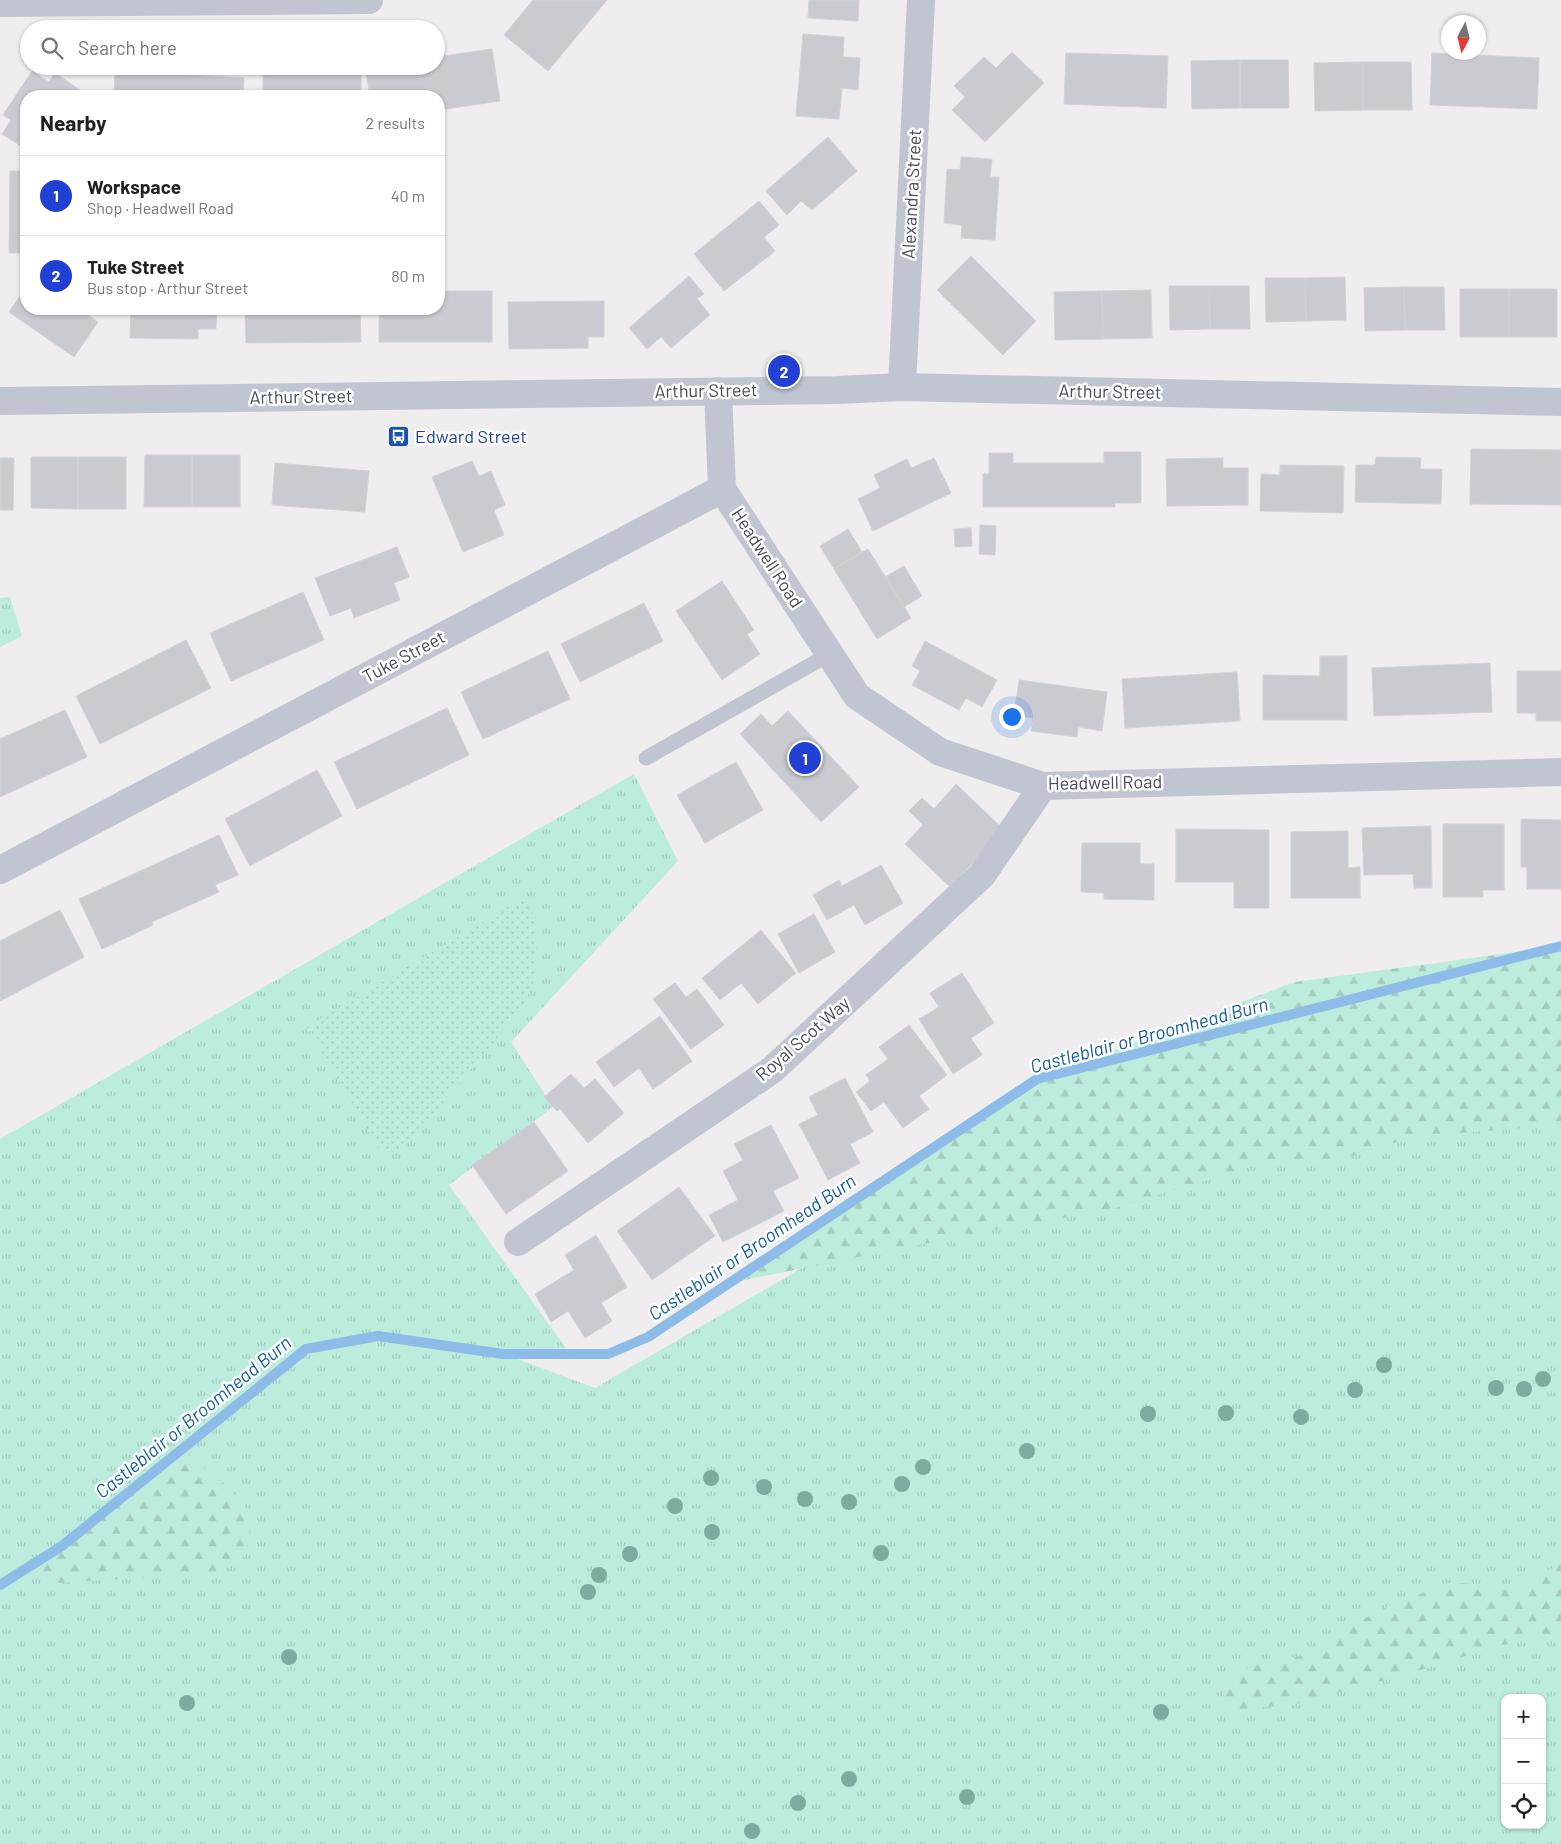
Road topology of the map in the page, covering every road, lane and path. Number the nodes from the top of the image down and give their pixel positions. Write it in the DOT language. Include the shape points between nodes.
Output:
graph roads {
  1 [pos="369,0"];
  2 [pos="921,0"];
  3 [pos="0,3"];
  4 [pos="902,387"];
  5 [pos="718,391"];
  6 [pos="0,401"];
  7 [pos="1561,402"];
  8 [pos="722,490"];
  9 [pos="830,654"];
  10 [pos="646,758"];
  11 [pos="1561,772"];
  12 [pos="1043,786"];
  13 [pos="0,870"];
  14 [pos="518,1242"];
  1 -- 3 [label="street"];
  2 -- 4 [label="street, Alexandra Street"];
  4 -- 5 [label="street, Arthur Street"];
  4 -- 7 [label="street, Arthur Street"];
  5 -- 6 [label="street, Arthur Street"];
  5 -- 8 [label="street"];
  8 -- 9 [label="street, Headwell Road"];
  8 -- 13 [label="street, Tuke Street"];
  9 -- 10 [label="lane"];
  9 -- 12 [label="street, Headwell Road" via="857,696 940,752"];
  11 -- 12 [label="street, Headwell Road"];
  12 -- 14 [label="street, Royal Scot Way" via="982,875 772,1070"];
}
